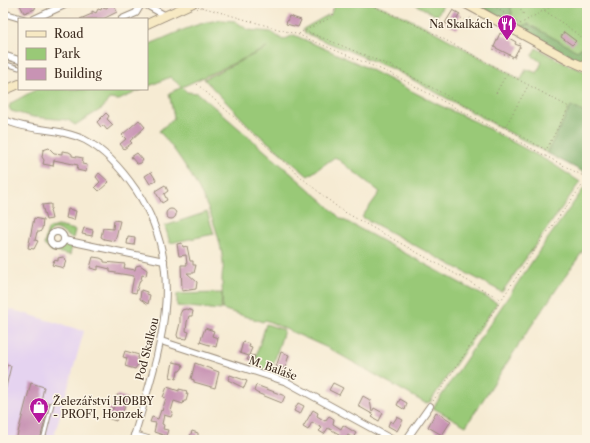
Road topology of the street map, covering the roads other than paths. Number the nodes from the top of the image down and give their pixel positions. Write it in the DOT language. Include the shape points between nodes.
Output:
graph roads {
  1 [pos="69,3"];
  2 [pos="142,3"];
  3 [pos="464,3"];
  4 [pos="191,4"];
  5 [pos="3,12"];
  6 [pos="166,16"];
  7 [pos="20,18"];
  8 [pos="36,18"];
  9 [pos="124,18"];
  10 [pos="148,24"];
  11 [pos="3,55"];
  12 [pos="18,60"];
  13 [pos="3,63"];
  14 [pos="18,68"];
  15 [pos="587,68"];
  16 [pos="18,84"];
  17 [pos="3,91"];
  18 [pos="3,119"];
  19 [pos="64,240"];
  20 [pos="164,261"];
  21 [pos="161,341"];
  22 [pos="52,404"];
  23 [pos="430,406"];
  24 [pos="133,437"];
  25 [pos="43,440"];
  26 [pos="151,440"];
  27 [pos="393,440"];
  28 [pos="406,440"];
  1 -- 8 [label="street"];
  2 -- 6 [label="street"];
  2 -- 9 [label="street" via="136,13"];
  3 -- 15 [label="street"];
  4 -- 6 [label="street"];
  5 -- 7 [label="street"];
  6 -- 10 [label="street"];
  11 -- 12 [label="street"];
  13 -- 14 [label="lane"];
  16 -- 17 [label="street"];
  18 -- 20 [label="street, Pod Skalkou" via="75,136 92,144 106,155 132,184 145,205 156,230"];
  19 -- 20 [label="street"];
  20 -- 21 [label="street, Pod Skalkou" via="167,300"];
  21 -- 24 [label="street, Pod Skalkou"];
  21 -- 27 [label="street, M. Baláše" via="287,382"];
  22 -- 25 [label="lane"];
  23 -- 28 [label="street"];
  24 -- 26 [label="street"];
}
